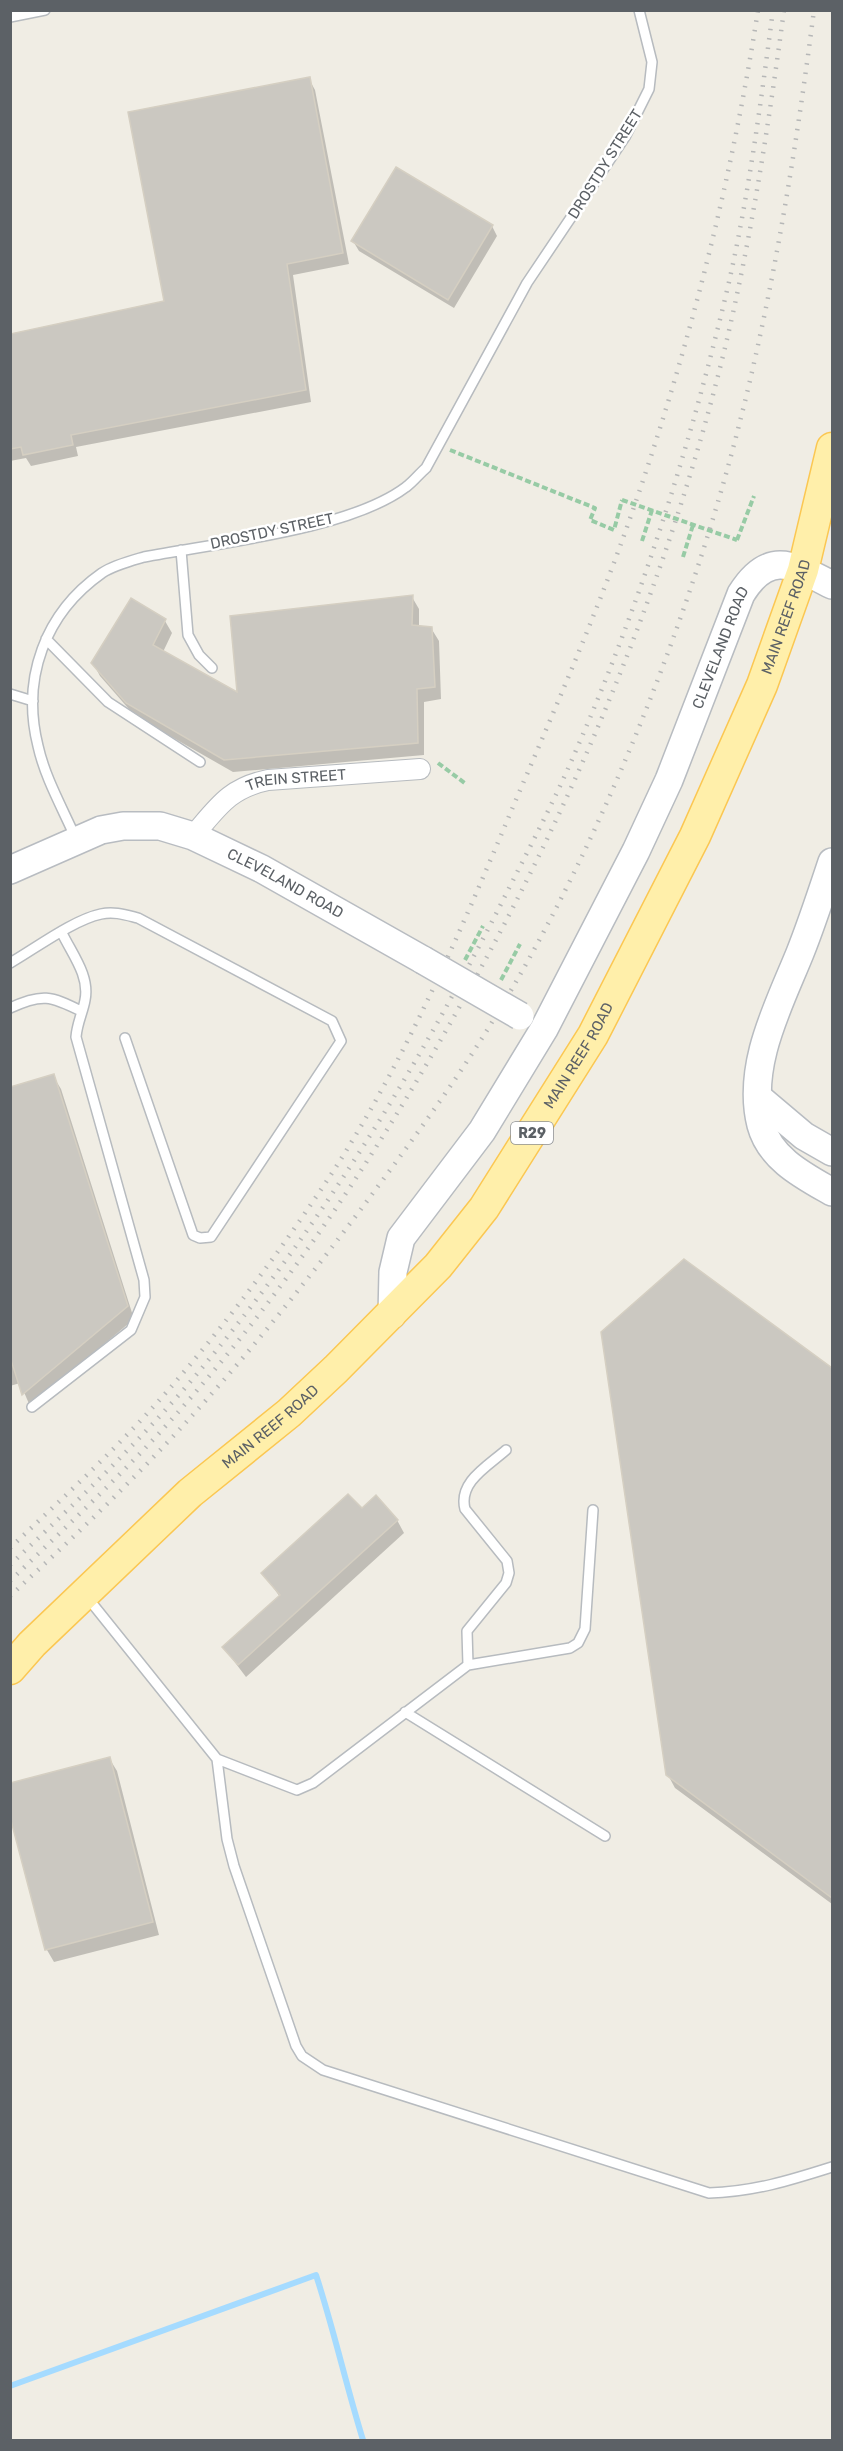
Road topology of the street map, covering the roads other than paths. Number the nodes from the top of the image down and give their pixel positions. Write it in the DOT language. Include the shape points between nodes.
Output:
graph roads {
  1 [pos="45,10"];
  2 [pos="639,10"];
  3 [pos="10,17"];
  4 [pos="832,448"];
  5 [pos="181,550"];
  6 [pos="803,570"];
  7 [pos="832,585"];
  8 [pos="46,639"];
  9 [pos="212,668"];
  10 [pos="10,694"];
  11 [pos="33,700"];
  12 [pos="200,762"];
  13 [pos="420,769"];
  14 [pos="193,836"];
  15 [pos="76,839"];
  16 [pos="832,862"];
  17 [pos="10,870"];
  18 [pos="62,933"];
  19 [pos="10,963"];
  20 [pos="10,1008"];
  21 [pos="81,1011"];
  22 [pos="544,1029"];
  23 [pos="125,1038"];
  24 [pos="759,1098"];
  25 [pos="832,1152"];
  26 [pos="832,1192"];
  27 [pos="392,1315"];
  28 [pos="32,1407"];
  29 [pos="506,1450"];
  30 [pos="593,1510"];
  31 [pos="84,1593"];
  32 [pos="468,1665"];
  33 [pos="10,1669"];
  34 [pos="405,1712"];
  35 [pos="217,1759"];
  36 [pos="605,1836"];
  37 [pos="832,2167"];
  1 -- 3 [label="lane"];
  2 -- 5 [label="lane, DROSTDY STREET" via="652,62 649,89 625,137 527,283 426,468 406,487 354,512 306,526"];
  4 -- 6 [label="main road, MAIN REEF ROAD / R29"];
  5 -- 8 [label="lane, DROSTDY STREET" via="144,557 103,573 66,605"];
  5 -- 9 [label="lane" via="188,635"];
  6 -- 7 [label="street, CLEVELAND ROAD"];
  6 -- 22 [label="street, CLEVELAND ROAD" via="768,566 759,570 741,594 669,780"];
  6 -- 27 [label="main road, MAIN REEF ROAD / R29" via="762,685 695,836 593,1035 484,1208"];
  8 -- 11 [label="lane, DROSTDY STREET"];
  8 -- 12 [label="lane" via="108,702"];
  10 -- 11 [label="lane"];
  11 -- 15 [label="lane, DROSTDY STREET" via="38,747"];
  13 -- 14 [label="street, TREIN STREET" via="247,784 222,802"];
  14 -- 15 [label="street, CLEVELAND ROAD" via="143,825 101,830"];
  14 -- 22 [label="street, CLEVELAND ROAD, bridge" via="262,869"];
  15 -- 17 [label="street, CLEVELAND ROAD"];
  16 -- 24 [label="street" via="769,1033 759,1076"];
  18 -- 19 [label="lane"];
  18 -- 21 [label="lane" via="84,977 86,989"];
  18 -- 23 [label="lane" via="101,914 138,918 332,1021 338,1030 341,1041 211,1237 193,1235"];
  20 -- 21 [label="lane" via="43,997"];
  21 -- 28 [label="lane" via="76,1037 144,1280 145,1297 131,1330"];
  22 -- 27 [label="street, CLEVELAND ROAD" via="482,1131 401,1238 393,1272"];
  24 -- 25 [label="street" via="804,1136"];
  24 -- 26 [label="street" via="761,1125 776,1152 798,1172"];
  27 -- 31 [label="main road, MAIN REEF ROAD / R29" via="289,1413 190,1493"];
  29 -- 32 [label="lane" via="465,1487 465,1509 507,1561 509,1573 506,1583 467,1631"];
  30 -- 32 [label="lane" via="585,1629 578,1643 570,1648"];
  31 -- 33 [label="main road, MAIN REEF ROAD / R29"];
  31 -- 35 [label="lane"];
  32 -- 34 [label="lane"];
  34 -- 35 [label="lane" via="313,1783 297,1790"];
  34 -- 36 [label="lane"];
  35 -- 37 [label="lane" via="232,1858 296,2046 312,2064 709,2193 771,2187"];
}
